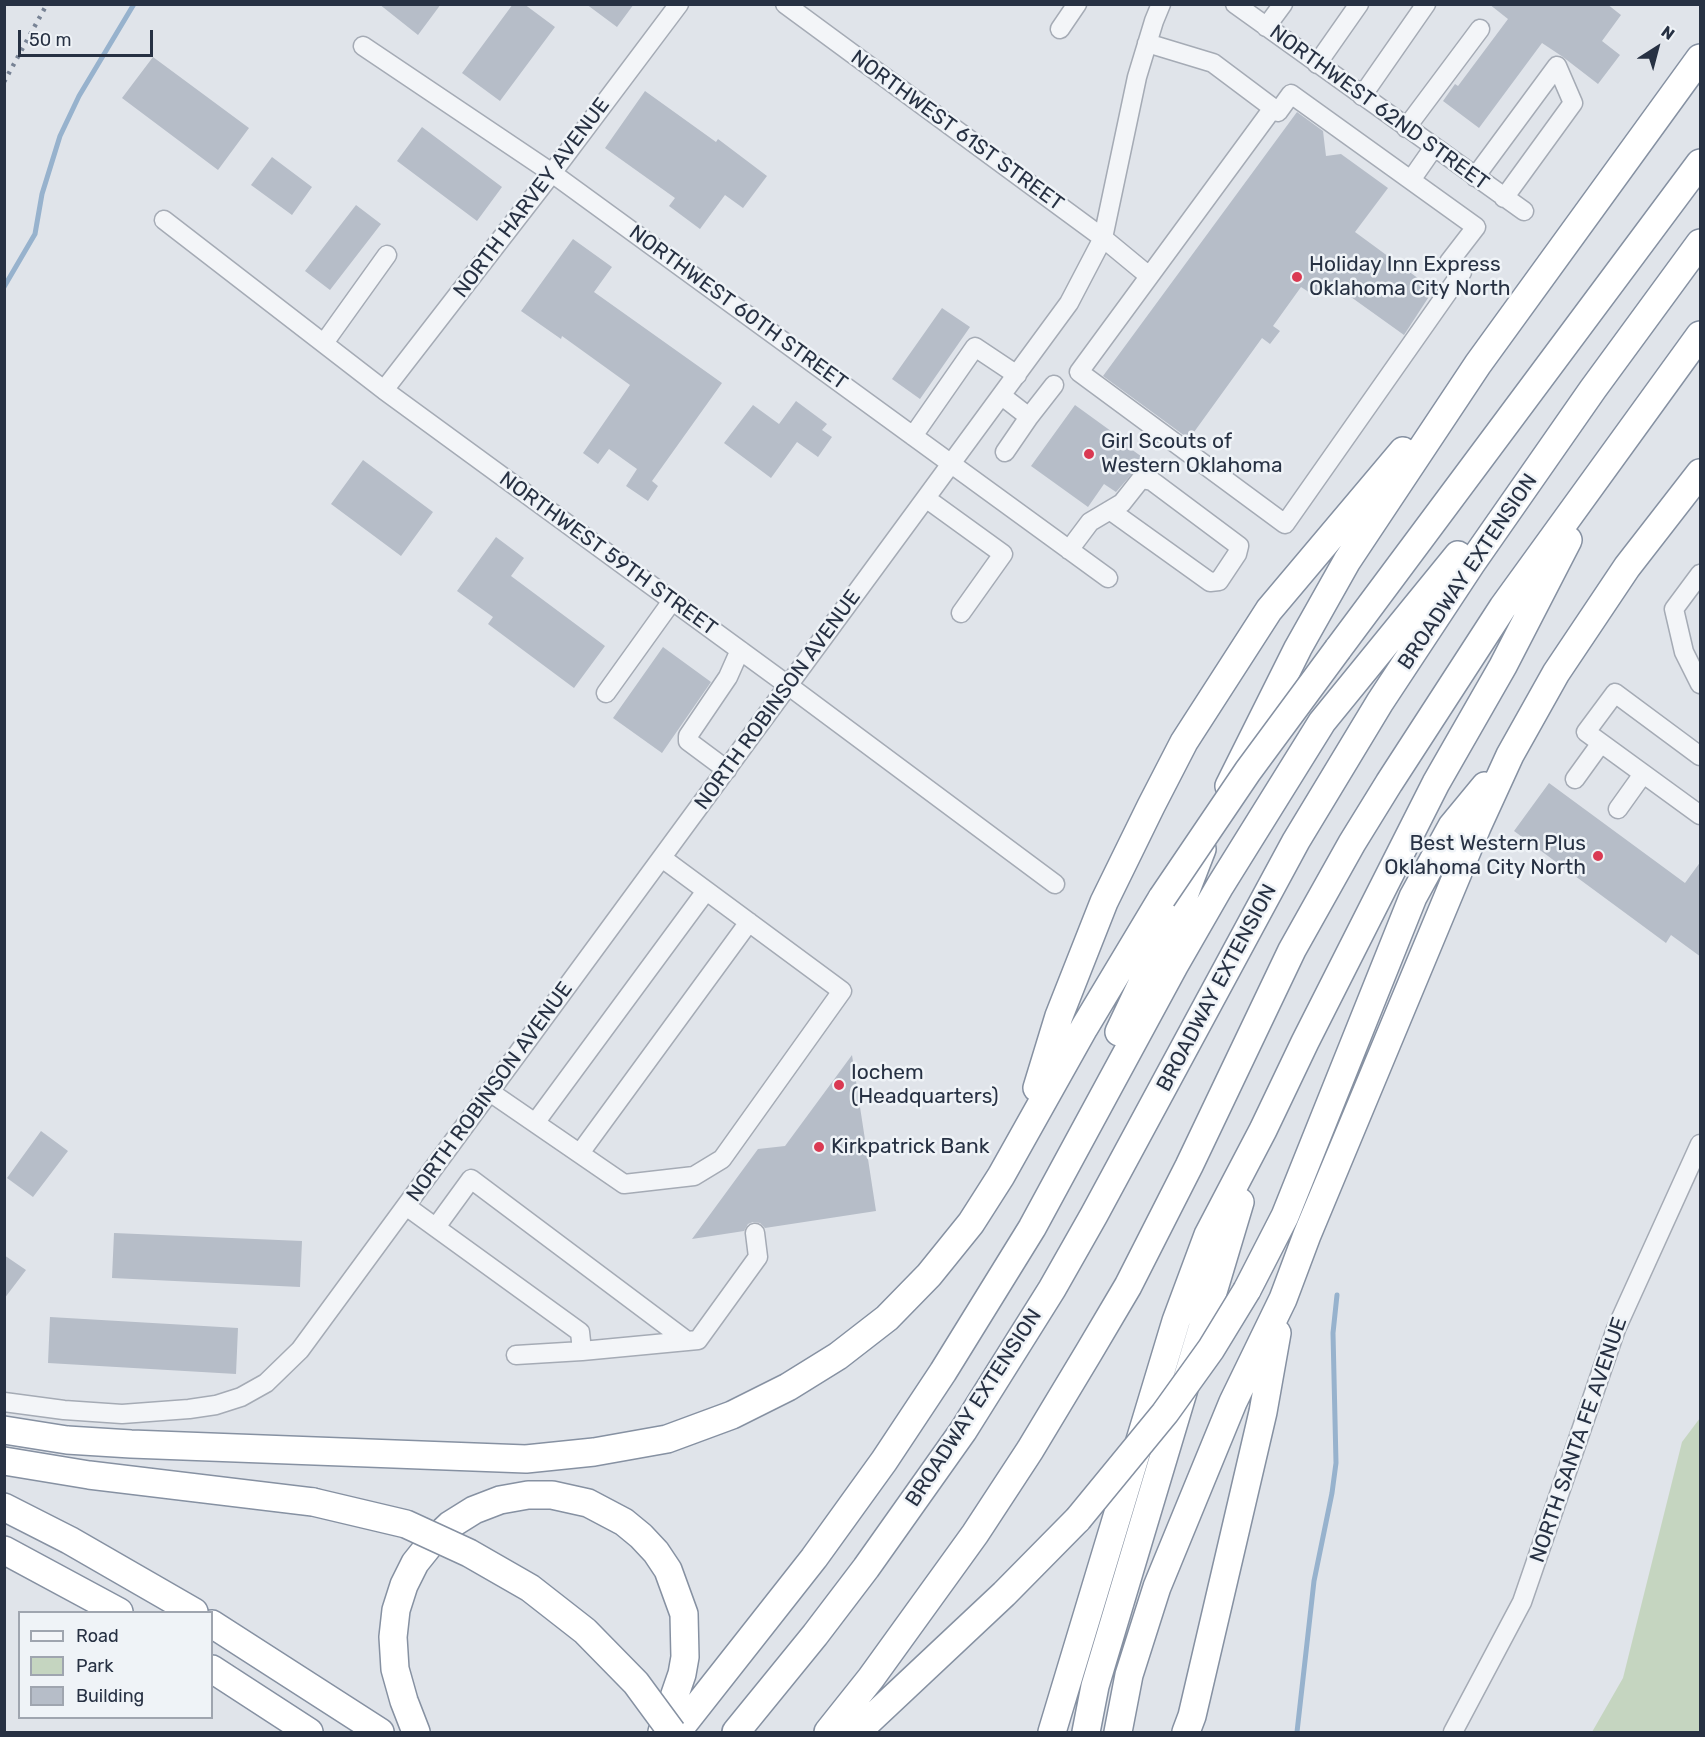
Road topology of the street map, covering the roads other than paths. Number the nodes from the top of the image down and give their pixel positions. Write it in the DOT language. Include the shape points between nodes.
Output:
graph roads {
  1 [pos="679,4"];
  2 [pos="785,4"];
  3 [pos="1077,4"];
  4 [pos="1161,4"];
  5 [pos="1235,4"];
  6 [pos="1282,4"];
  7 [pos="1359,4"];
  8 [pos="1426,4"];
  9 [pos="1266,27"];
  10 [pos="1060,29"];
  11 [pos="1480,29"];
  12 [pos="1147,43"];
  13 [pos="363,46"];
  14 [pos="1701,58"];
  15 [pos="1317,64"];
  16 [pos="1362,96"];
  17 [pos="1273,108"];
  18 [pos="1406,128"];
  19 [pos="1434,147"];
  20 [pos="1701,163"];
  21 [pos="552,173"];
  22 [pos="1475,177"];
  23 [pos="1411,180"];
  24 [pos="1504,198"];
  25 [pos="1524,211"];
  26 [pos="164,220"];
  27 [pos="1103,238"];
  28 [pos="1701,243"];
  29 [pos="387,255"];
  30 [pos="1149,276"];
  31 [pos="1701,335"];
  32 [pos="324,344"];
  33 [pos="1478,364"];
  34 [pos="1017,375"];
  35 [pos="1054,385"];
  36 [pos="1593,389"];
  37 [pos="384,390"];
  38 [pos="1002,396"];
  39 [pos="1029,417"];
  40 [pos="914,436"];
  41 [pos="1005,452"];
  42 [pos="1609,458"];
  43 [pos="952,464"];
  44 [pos="1701,472"];
  45 [pos="927,499"];
  46 [pos="1111,511"];
  47 [pos="1069,550"];
  48 [pos="1701,574"];
  49 [pos="1108,578"];
  50 [pos="672,601"];
  51 [pos="961,613"];
  52 [pos="740,650"];
  53 [pos="1701,684"];
  54 [pos="789,686"];
  55 [pos="606,693"];
  56 [pos="1601,743"];
  57 [pos="1510,755"];
  58 [pos="1701,756"];
  59 [pos="727,770"];
  60 [pos="1643,774"];
  61 [pos="1575,779"];
  62 [pos="1618,809"];
  63 [pos="1701,815"];
  64 [pos="662,858"];
  65 [pos="1055,884"];
  66 [pos="706,891"];
  67 [pos="749,922"];
  68 [pos="490,1092"];
  69 [pos="536,1123"];
  70 [pos="1263,1130"];
  71 [pos="1020,1140"];
  72 [pos="1701,1144"];
  73 [pos="580,1153"];
  74 [pos="1060,1178"];
  75 [pos="406,1206"];
  76 [pos="436,1227"];
  77 [pos="755,1233"];
  78 [pos="1283,1299"];
  79 [pos="687,1341"];
  80 [pos="582,1351"];
  81 [pos="516,1355"];
  82 [pos="4,1402"];
  83 [pos="4,1430"];
  84 [pos="4,1461"];
  85 [pos="4,1507"];
  86 [pos="4,1550"];
  87 [pos="117,1611"];
  88 [pos="192,1611"];
  89 [pos="213,1625"];
  90 [pos="213,1670"];
  91 [pos="309,1732"];
  92 [pos="380,1732"];
  93 [pos="416,1732"];
  94 [pos="662,1732"];
  95 [pos="672,1732"];
  96 [pos="677,1732"];
  97 [pos="736,1732"];
  98 [pos="828,1732"];
  99 [pos="856,1732"];
  100 [pos="1052,1732"];
  101 [pos="1086,1732"];
  102 [pos="1118,1732"];
  103 [pos="1186,1732"];
  104 [pos="1453,1732"];
  1 -- 21 [label="street, NORTH HARVEY AVENUE"];
  2 -- 27 [label="street, NORTHWEST 61ST STREET"];
  3 -- 10 [label="street"];
  4 -- 12 [label="street, NORTH ROBINSON AVENUE"];
  5 -- 9 [label="street, NORTHWEST 62ND STREET"];
  6 -- 9 [label="street"];
  7 -- 15 [label="street"];
  8 -- 16 [label="street"];
  9 -- 15 [label="street, NORTHWEST 62ND STREET"];
  11 -- 18 [label="street"];
  12 -- 17 [label="street" via="1213,63"];
  12 -- 27 [label="street, NORTH ROBINSON AVENUE"];
  13 -- 21 [label="street, NORTHWEST 60TH STREET"];
  14 -- 33 [label="highway"];
  15 -- 16 [label="street, NORTHWEST 62ND STREET"];
  16 -- 18 [label="street, NORTHWEST 62ND STREET"];
  17 -- 23 [label="street" via="1278,112 1291,94"];
  17 -- 30 [label="street"];
  18 -- 19 [label="street, NORTHWEST 62ND STREET"];
  19 -- 22 [label="street, NORTHWEST 62ND STREET"];
  19 -- 23 [label="street"];
  20 -- 71 [label="highway, bridge" via="1248,771 1162,898"];
  21 -- 37 [label="street, NORTH HARVEY AVENUE"];
  21 -- 40 [label="street, NORTHWEST 60TH STREET"];
  22 -- 24 [label="street, NORTHWEST 62ND STREET"];
  22 -- 24 [label="street" via="1557,66 1574,103"];
  23 -- 30 [label="street" via="1476,227 1449,262 1462,272 1285,524 1079,372"];
  24 -- 25 [label="street, NORTHWEST 62ND STREET"];
  26 -- 32 [label="street, NORTHWEST 59TH STREET"];
  27 -- 30 [label="street, NORTHWEST 61ST STREET"];
  27 -- 34 [label="street, NORTH ROBINSON AVENUE" via="1069,303"];
  28 -- 36 [label="highway, BROADWAY EXTENSION"];
  29 -- 32 [label="street"];
  31 -- 42 [label="highway"];
  32 -- 37 [label="street, NORTHWEST 59TH STREET"];
  33 -- 71 [label="highway" via="1269,610 1184,742 1104,902 1059,1016"];
  33 -- 74 [label="highway" via="1347,561 1262,718 1120,1031"];
  34 -- 38 [label="street, NORTH ROBINSON AVENUE"];
  34 -- 40 [label="street" via="975,347"];
  35 -- 39 [label="street"];
  36 -- 74 [label="highway" via="1322,722 1174,966"];
  36 -- 97 [label="highway, BROADWAY EXTENSION" via="1424,632 1337,770 1094,1215 1008,1360 866,1568"];
  37 -- 50 [label="street, NORTHWEST 59TH STREET"];
  38 -- 39 [label="street"];
  38 -- 43 [label="street, NORTH ROBINSON AVENUE"];
  39 -- 41 [label="street"];
  40 -- 43 [label="street, NORTHWEST 60TH STREET"];
  42 -- 70 [label="highway" via="1503,666 1436,783"];
  42 -- 98 [label="highway" via="1477,645 1352,843 1292,950 1128,1286 1036,1440 975,1534 872,1678"];
  43 -- 45 [label="street, NORTH ROBINSON AVENUE"];
  43 -- 47 [label="street, NORTHWEST 60TH STREET"];
  44 -- 57 [label="highway" via="1588,622"];
  45 -- 51 [label="street" via="1003,554"];
  45 -- 54 [label="street, NORTH ROBINSON AVENUE"];
  46 -- 46 [label="street" via="1141,479 1152,481 1239,546 1237,554 1219,581 1210,582"];
  46 -- 47 [label="street" via="1090,522"];
  47 -- 49 [label="street, NORTHWEST 60TH STREET"];
  48 -- 53 [label="street" via="1674,609 1683,652"];
  50 -- 52 [label="street, NORTHWEST 59TH STREET"];
  50 -- 55 [label="street"];
  52 -- 54 [label="street, NORTHWEST 59TH STREET"];
  52 -- 59 [label="street" via="728,677 688,736 688,741"];
  54 -- 59 [label="street, NORTH ROBINSON AVENUE"];
  54 -- 65 [label="street, NORTHWEST 59TH STREET"];
  56 -- 58 [label="street" via="1586,732 1615,693"];
  56 -- 60 [label="street"];
  56 -- 61 [label="street"];
  57 -- 78 [label="highway" via="1446,899"];
  57 -- 99 [label="highway, bridge" via="1452,826 1413,897 1285,1216 1247,1290 1211,1348 1165,1413 1078,1520"];
  59 -- 64 [label="street, NORTH ROBINSON AVENUE"];
  60 -- 62 [label="street"];
  60 -- 63 [label="street"];
  64 -- 66 [label="street"];
  64 -- 68 [label="street, NORTH ROBINSON AVENUE"];
  66 -- 67 [label="street"];
  66 -- 69 [label="street"];
  67 -- 73 [label="street"];
  67 -- 73 [label="street" via="842,991 722,1159 694,1176 624,1184"];
  68 -- 69 [label="street"];
  68 -- 75 [label="street, NORTH ROBINSON AVENUE"];
  69 -- 73 [label="street"];
  70 -- 100 [label="highway" via="1208,1235 1176,1321"];
  70 -- 101 [label="highway" via="1095,1686"];
  71 -- 83 [label="highway" via="971,1223 887,1318 838,1356 788,1387 732,1415 667,1438 594,1452 526,1459 131,1444 67,1440"];
  72 -- 104 [label="street, NORTH SANTA FE AVENUE" via="1616,1329 1522,1602"];
  74 -- 96 [label="highway" via="993,1294 884,1461 814,1558"];
  75 -- 76 [label="street"];
  75 -- 82 [label="street, NORTH ROBINSON AVENUE" via="300,1350 266,1383 241,1397 189,1409 122,1414"];
  76 -- 79 [label="street" via="471,1179"];
  76 -- 80 [label="street" via="580,1332"];
  77 -- 79 [label="street" via="758,1257 698,1340"];
  78 -- 102 [label="highway" via="1233,1402 1157,1587 1129,1675"];
  78 -- 103 [label="highway" via="1263,1412"];
  79 -- 80 [label="street"];
  80 -- 81 [label="street"];
  84 -- 95 [label="highway, bridge" via="313,1502 406,1524 469,1553 530,1588 585,1631 636,1683"];
  85 -- 88 [label="highway"];
  86 -- 87 [label="highway"];
  89 -- 92 [label="highway"];
  90 -- 91 [label="highway"];
  93 -- 94 [label="highway" via="395,1669 393,1636 396,1610 415,1563 431,1543 474,1510 500,1500 540,1495 570,1498 606,1511 642,1536 668,1570 684,1614 685,1657"];
}
